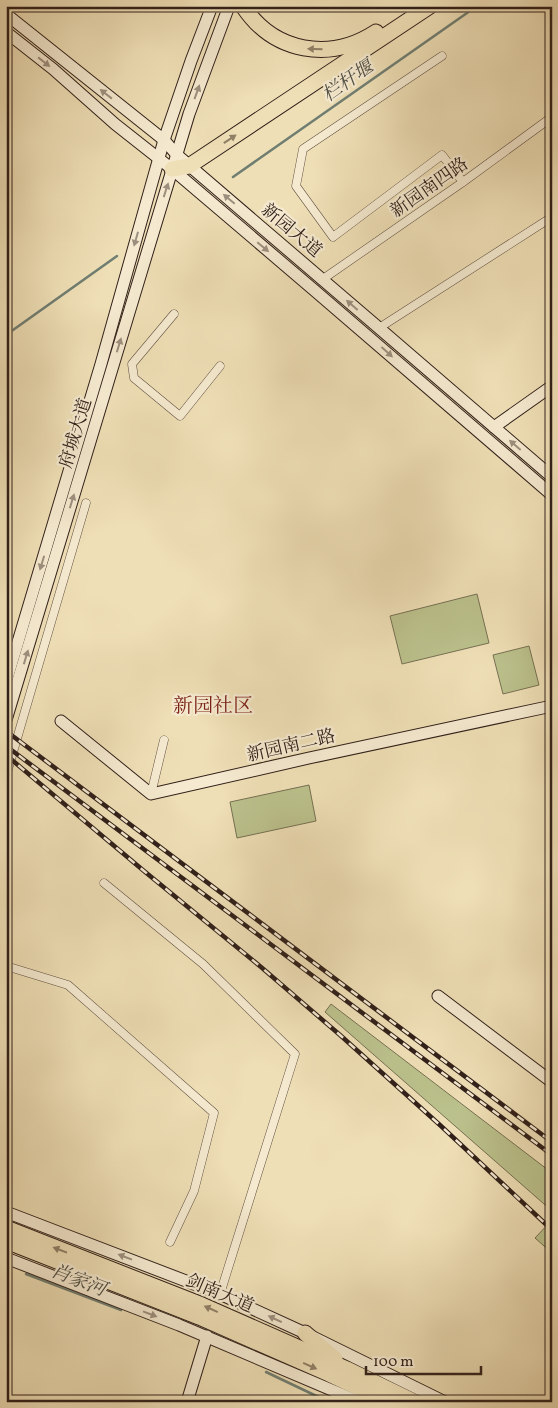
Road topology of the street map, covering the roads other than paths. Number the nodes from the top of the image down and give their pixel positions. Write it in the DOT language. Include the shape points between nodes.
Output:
graph roads {
  1 [pos="212,6"];
  2 [pos="229,6"];
  3 [pos="243,6"];
  4 [pos="424,7"];
  5 [pos="6,14"];
  6 [pos="6,32"];
  7 [pos="442,56"];
  8 [pos="552,117"];
  9 [pos="164,140"];
  10 [pos="159,159"];
  11 [pos="174,162"];
  12 [pos="189,166"];
  13 [pos="463,182"];
  14 [pos="552,217"];
  15 [pos="323,279"];
  16 [pos="174,314"];
  17 [pos="379,328"];
  18 [pos="220,366"];
  19 [pos="552,386"];
  20 [pos="494,427"];
  21 [pos="552,477"];
  22 [pos="552,495"];
  23 [pos="86,503"];
  24 [pos="6,682"];
  25 [pos="552,706"];
  26 [pos="6,720"];
  27 [pos="61,722"];
  28 [pos="164,740"];
  29 [pos="6,776"];
  30 [pos="151,794"];
  31 [pos="104,883"];
  32 [pos="7,967"];
  33 [pos="438,996"];
  34 [pos="552,1082"];
  35 [pos="6,1212"];
  36 [pos="6,1228"];
  37 [pos="6,1241"];
  38 [pos="170,1242"];
  39 [pos="6,1258"];
  40 [pos="220,1294"];
  41 [pos="305,1333"];
  42 [pos="207,1336"];
  43 [pos="347,1369"];
  44 [pos="329,1374"];
  45 [pos="187,1402"];
  46 [pos="360,1402"];
  47 [pos="368,1402"];
  48 [pos="388,1402"];
  49 [pos="415,1402"];
  50 [pos="445,1402"];
  1 -- 9 [label="main road, 府城大道"];
  11 -- 2 [label="main road, 府城大道, one-way"];
  4 -- 3 [label="highway, one-way" via="354,44 312,50 277,38 252,18"];
  12 -- 4 [label="highway, one-way"];
  9 -- 5 [label="main road, 新园大道, one-way"];
  6 -- 10 [label="main road, 新园大道, one-way"];
  7 -- 13 [label="street" via="304,149 296,186 332,237 442,155"];
  8 -- 13 [label="street, 新园南四路"];
  9 -- 10 [label="main road, 府城大道"];
  9 -- 11 [label="main road, 新园大道"];
  10 -- 11 [label="main road, 新园大道"];
  10 -- 24 [label="main road, 府城大道, one-way"];
  11 -- 12 [label="highway"];
  11 -- 22 [label="main road, 新园大道, one-way" via="331,304"];
  26 -- 11 [label="main road, 府城大道, one-way"];
  15 -- 12 [label="main road, 新园大道, one-way"];
  13 -- 15 [label="street, 新园南四路"];
  14 -- 17 [label="street"];
  17 -- 15 [label="main road, 新园大道, one-way"];
  16 -- 18 [label="street" via="132,364 134,378 180,416"];
  17 -- 20 [label="main road, 新园大道"];
  19 -- 20 [label="main road"];
  21 -- 20 [label="main road, 新园大道, one-way"];
  23 -- 29 [label="street"];
  25 -- 30 [label="main road, 新园南二路"];
  27 -- 30 [label="main road"];
  28 -- 30 [label="street"];
  31 -- 40 [label="street" via="203,964 295,1054"];
  32 -- 38 [label="street" via="68,984 214,1114 194,1191"];
  33 -- 34 [label="main road"];
  40 -- 35 [label="main road, one-way"];
  43 -- 36 [label="highway, 剑南大道, one-way" via="202,1305"];
  37 -- 44 [label="highway, 剑南大道, one-way" via="199,1317"];
  39 -- 42 [label="main road, one-way"];
  41 -- 40 [label="main road, one-way"];
  41 -- 43 [label="highway"];
  41 -- 50 [label="main road"];
  42 -- 45 [label="main road"];
  42 -- 46 [label="main road"];
  43 -- 49 [label="highway, 剑南大道"];
  44 -- 47 [label="highway"];
  44 -- 48 [label="highway, 剑南大道"];
}
